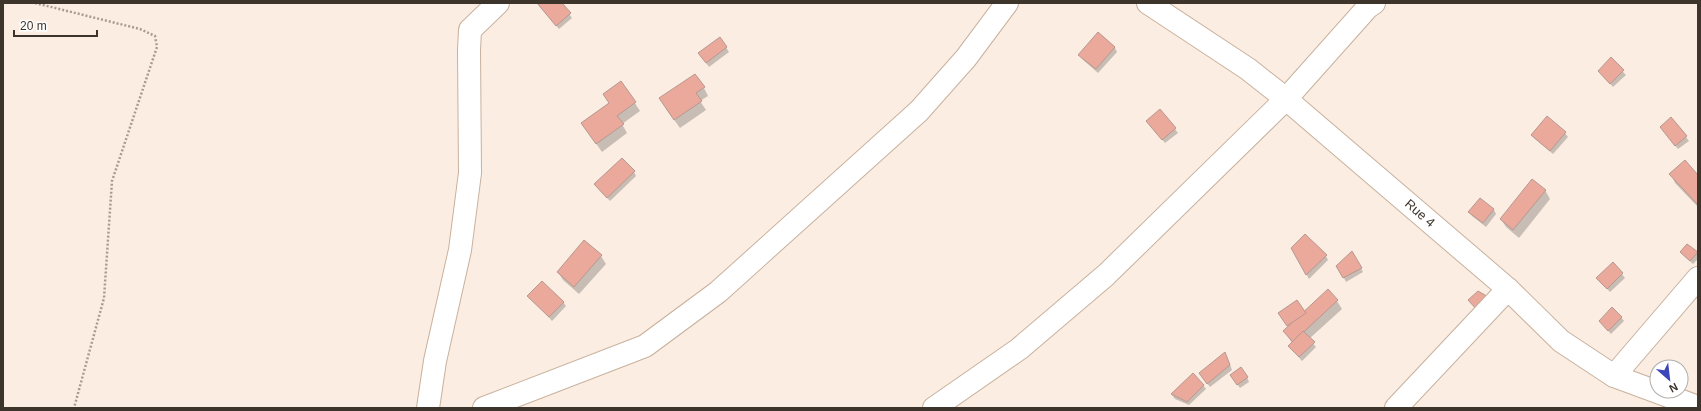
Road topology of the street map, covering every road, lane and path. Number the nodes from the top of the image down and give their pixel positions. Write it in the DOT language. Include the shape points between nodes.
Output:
graph roads {
  1 [pos="35,3"];
  2 [pos="498,3"];
  3 [pos="1007,3"];
  4 [pos="1148,3"];
  5 [pos="1374,3"];
  6 [pos="1286,98"];
  7 [pos="1698,278"];
  8 [pos="1508,289"];
  9 [pos="1614,376"];
  10 [pos="1698,407"];
  11 [pos="74,408"];
  12 [pos="428,408"];
  13 [pos="484,408"];
  14 [pos="934,408"];
  15 [pos="1396,408"];
  1 -- 11 [label="path" via="140,29 155,36 157,46 112,181 104,298"];
  2 -- 12 [label="street" via="470,30 470,173 460,250 435,361"];
  3 -- 13 [label="street" via="966,58 918,110 718,292 645,346"];
  4 -- 6 [label="street, Rue 4" via="1248,69"];
  5 -- 6 [label="street"];
  6 -- 8 [label="street, Rue 4"];
  6 -- 14 [label="street" via="1106,275 1020,348"];
  7 -- 9 [label="street"];
  8 -- 9 [label="street, Rue 4" via="1560,341"];
  8 -- 15 [label="street"];
  9 -- 10 [label="street, Rue 4"];
}
